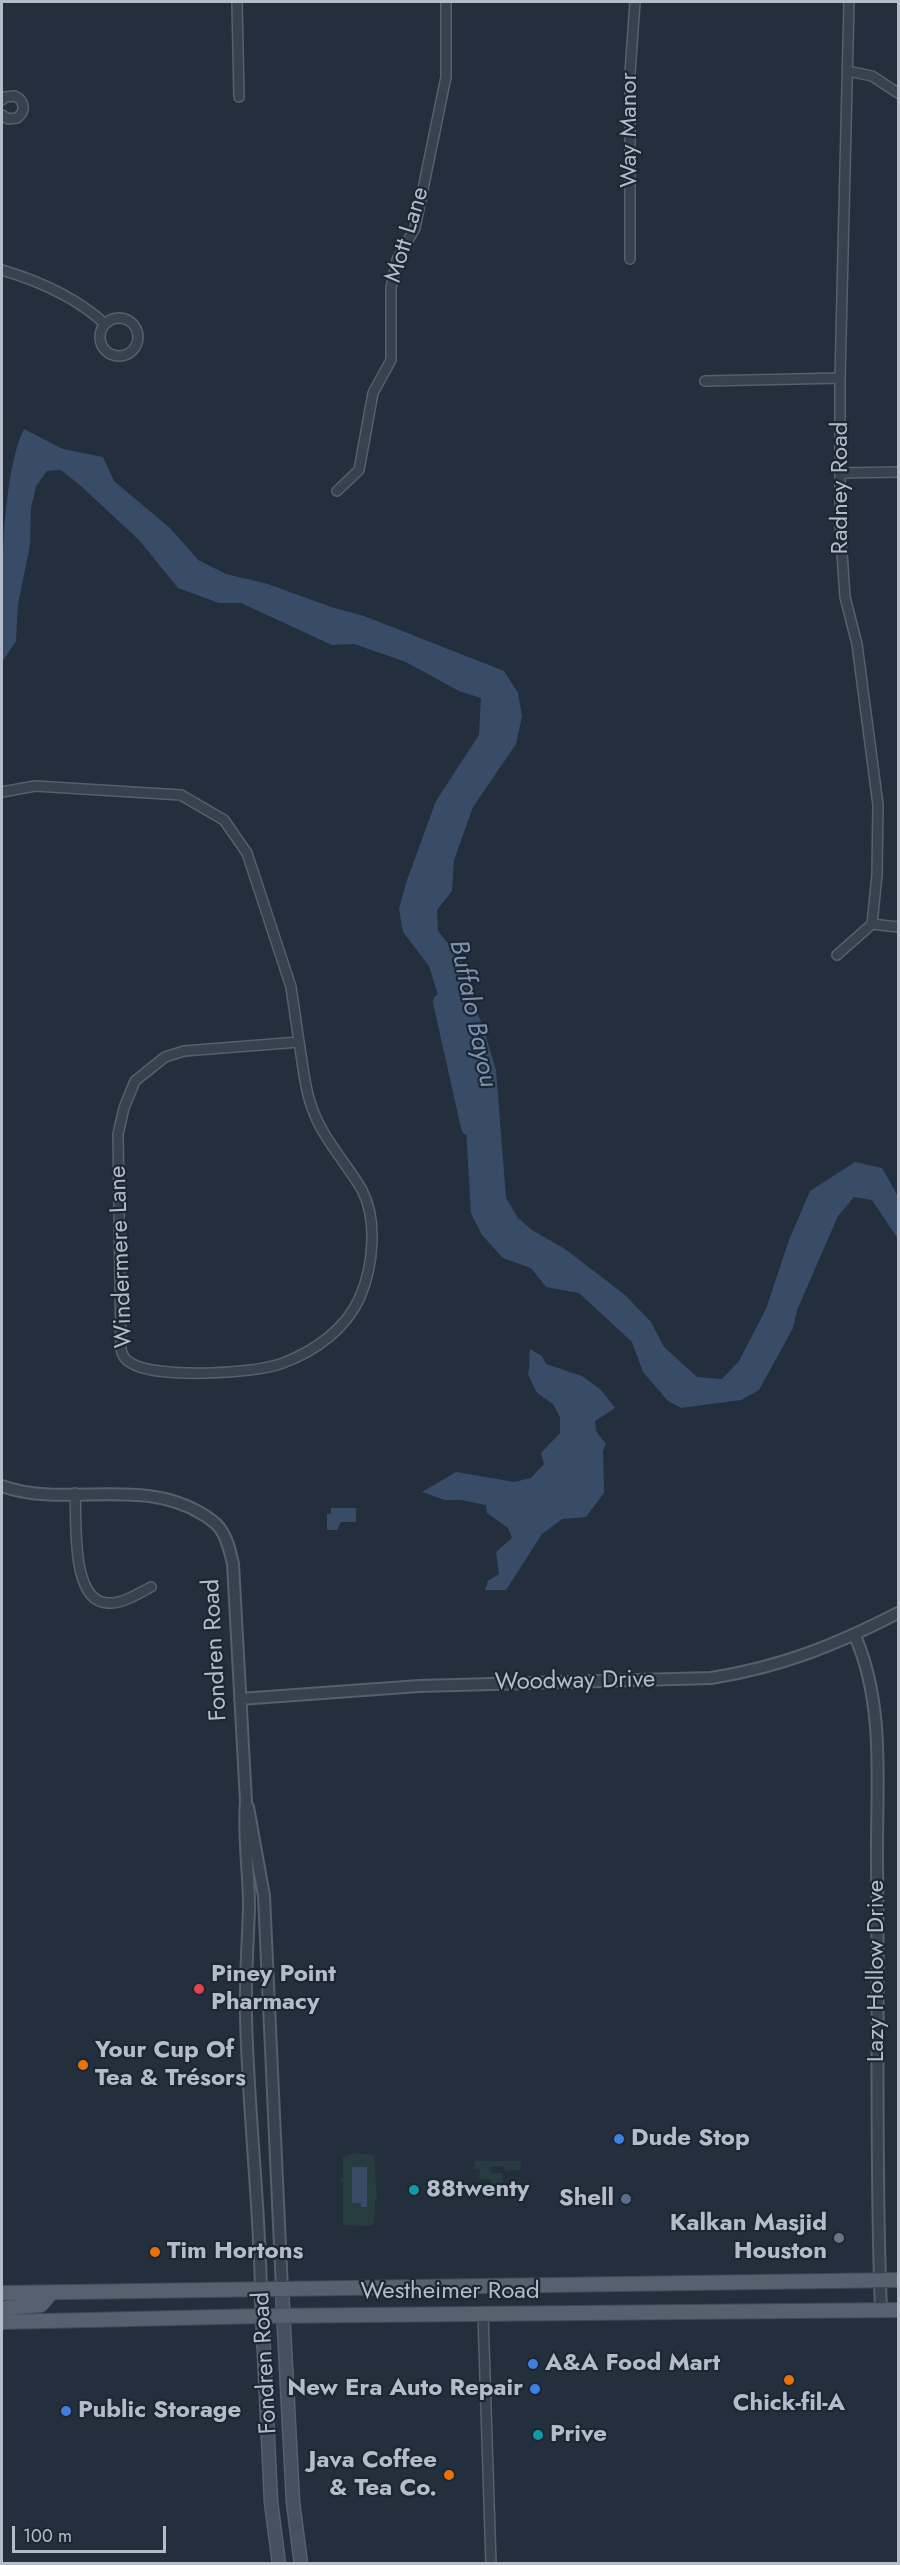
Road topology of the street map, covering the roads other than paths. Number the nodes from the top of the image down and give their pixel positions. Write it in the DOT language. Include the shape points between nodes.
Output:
graph roads {
  1 [pos="237,2"];
  2 [pos="446,2"];
  3 [pos="635,2"];
  4 [pos="849,2"];
  5 [pos="848,71"];
  6 [pos="898,93"];
  7 [pos="239,98"];
  8 [pos="2,100"];
  9 [pos="2,115"];
  10 [pos="630,259"];
  11 [pos="2,270"];
  12 [pos="105,324"];
  13 [pos="840,378"];
  14 [pos="705,381"];
  15 [pos="898,472"];
  16 [pos="841,473"];
  17 [pos="337,491"];
  18 [pos="2,792"];
  19 [pos="872,924"];
  20 [pos="898,927"];
  21 [pos="837,955"];
  22 [pos="299,1042"];
  23 [pos="2,1486"];
  24 [pos="75,1493"];
  25 [pos="151,1587"];
  26 [pos="898,1613"];
  27 [pos="855,1636"];
  28 [pos="240,1699"];
  29 [pos="246,1801"];
  30 [pos="898,2280"];
  31 [pos="880,2281"];
  32 [pos="261,2290"];
  33 [pos="282,2290"];
  34 [pos="2,2293"];
  35 [pos="51,2293"];
  36 [pos="881,2310"];
  37 [pos="898,2310"];
  38 [pos="483,2314"];
  39 [pos="2,2316"];
  40 [pos="262,2316"];
  41 [pos="283,2316"];
  42 [pos="2,2322"];
  43 [pos="279,2564"];
  44 [pos="301,2564"];
  45 [pos="491,2564"];
  1 -- 7 [label="street"];
  2 -- 17 [label="street, Mott Lane" via="446,77 415,228 397,260 391,288 391,360 373,393 359,470"];
  3 -- 10 [label="street, Way Manor" via="630,73"];
  4 -- 5 [label="street, Radney Road"];
  5 -- 6 [label="street" via="872,76"];
  5 -- 13 [label="street, Radney Road"];
  8 -- 9 [label="street" via="15,96 24,106 17,118"];
  11 -- 12 [label="street" via="32,278 88,308"];
  12 -- 12 [label="street" via="100,337 106,350 119,356 132,350 138,336 132,323 118,318"];
  13 -- 14 [label="street"];
  13 -- 16 [label="street, Radney Road"];
  15 -- 16 [label="street"];
  16 -- 19 [label="street, Radney Road" via="845,597 857,644 878,805"];
  18 -- 22 [label="street, Windermere Lane" via="35,786 182,795 224,820 247,853 291,987"];
  19 -- 20 [label="street"];
  19 -- 21 [label="street"];
  22 -- 22 [label="street, Windermere Lane" via="314,1113 363,1192 371,1223 373,1257 360,1297 323,1343 282,1364 240,1372 174,1373 132,1364 122,1356 121,1349 118,1134 135,1081 165,1057 184,1051"];
  23 -- 24 [label="street, Fondren Road" via="24,1493"];
  24 -- 25 [label="street" via="80,1578 91,1596 108,1603"];
  24 -- 28 [label="street, Fondren Road" via="166,1497 197,1510 220,1528 233,1564"];
  26 -- 27 [label="street, Woodway Drive"];
  27 -- 28 [label="street, Woodway Drive" via="781,1664 711,1678 419,1686"];
  27 -- 31 [label="street, Lazy Hollow Drive" via="870,1677 877,1747 876,2124"];
  28 -- 29 [label="street, Fondren Road"];
  29 -- 32 [label="street, Fondren Road" via="246,2019"];
  29 -- 33 [label="street, Fondren Road" via="264,1896"];
  30 -- 31 [label="main road, Westheimer Road"];
  31 -- 33 [label="main road, Westheimer Road"];
  31 -- 36 [label="street, Lazy Hollow Drive"];
  32 -- 33 [label="main road, Westheimer Road"];
  32 -- 35 [label="main road, Westheimer Road"];
  32 -- 40 [label="main road, Fondren Road"];
  33 -- 41 [label="main road, Fondren Road"];
  34 -- 35 [label="main road, Westheimer Road"];
  35 -- 39 [label="main road" via="38,2307 8,2308"];
  36 -- 37 [label="main road, Westheimer Road"];
  36 -- 38 [label="main road, Westheimer Road"];
  38 -- 41 [label="main road, Westheimer Road"];
  38 -- 45 [label="street"];
  40 -- 41 [label="main road, Westheimer Road"];
  40 -- 42 [label="main road, Westheimer Road"];
  40 -- 43 [label="main road, Fondren Road" via="271,2502"];
  41 -- 44 [label="main road, Fondren Road" via="293,2502"];
}
